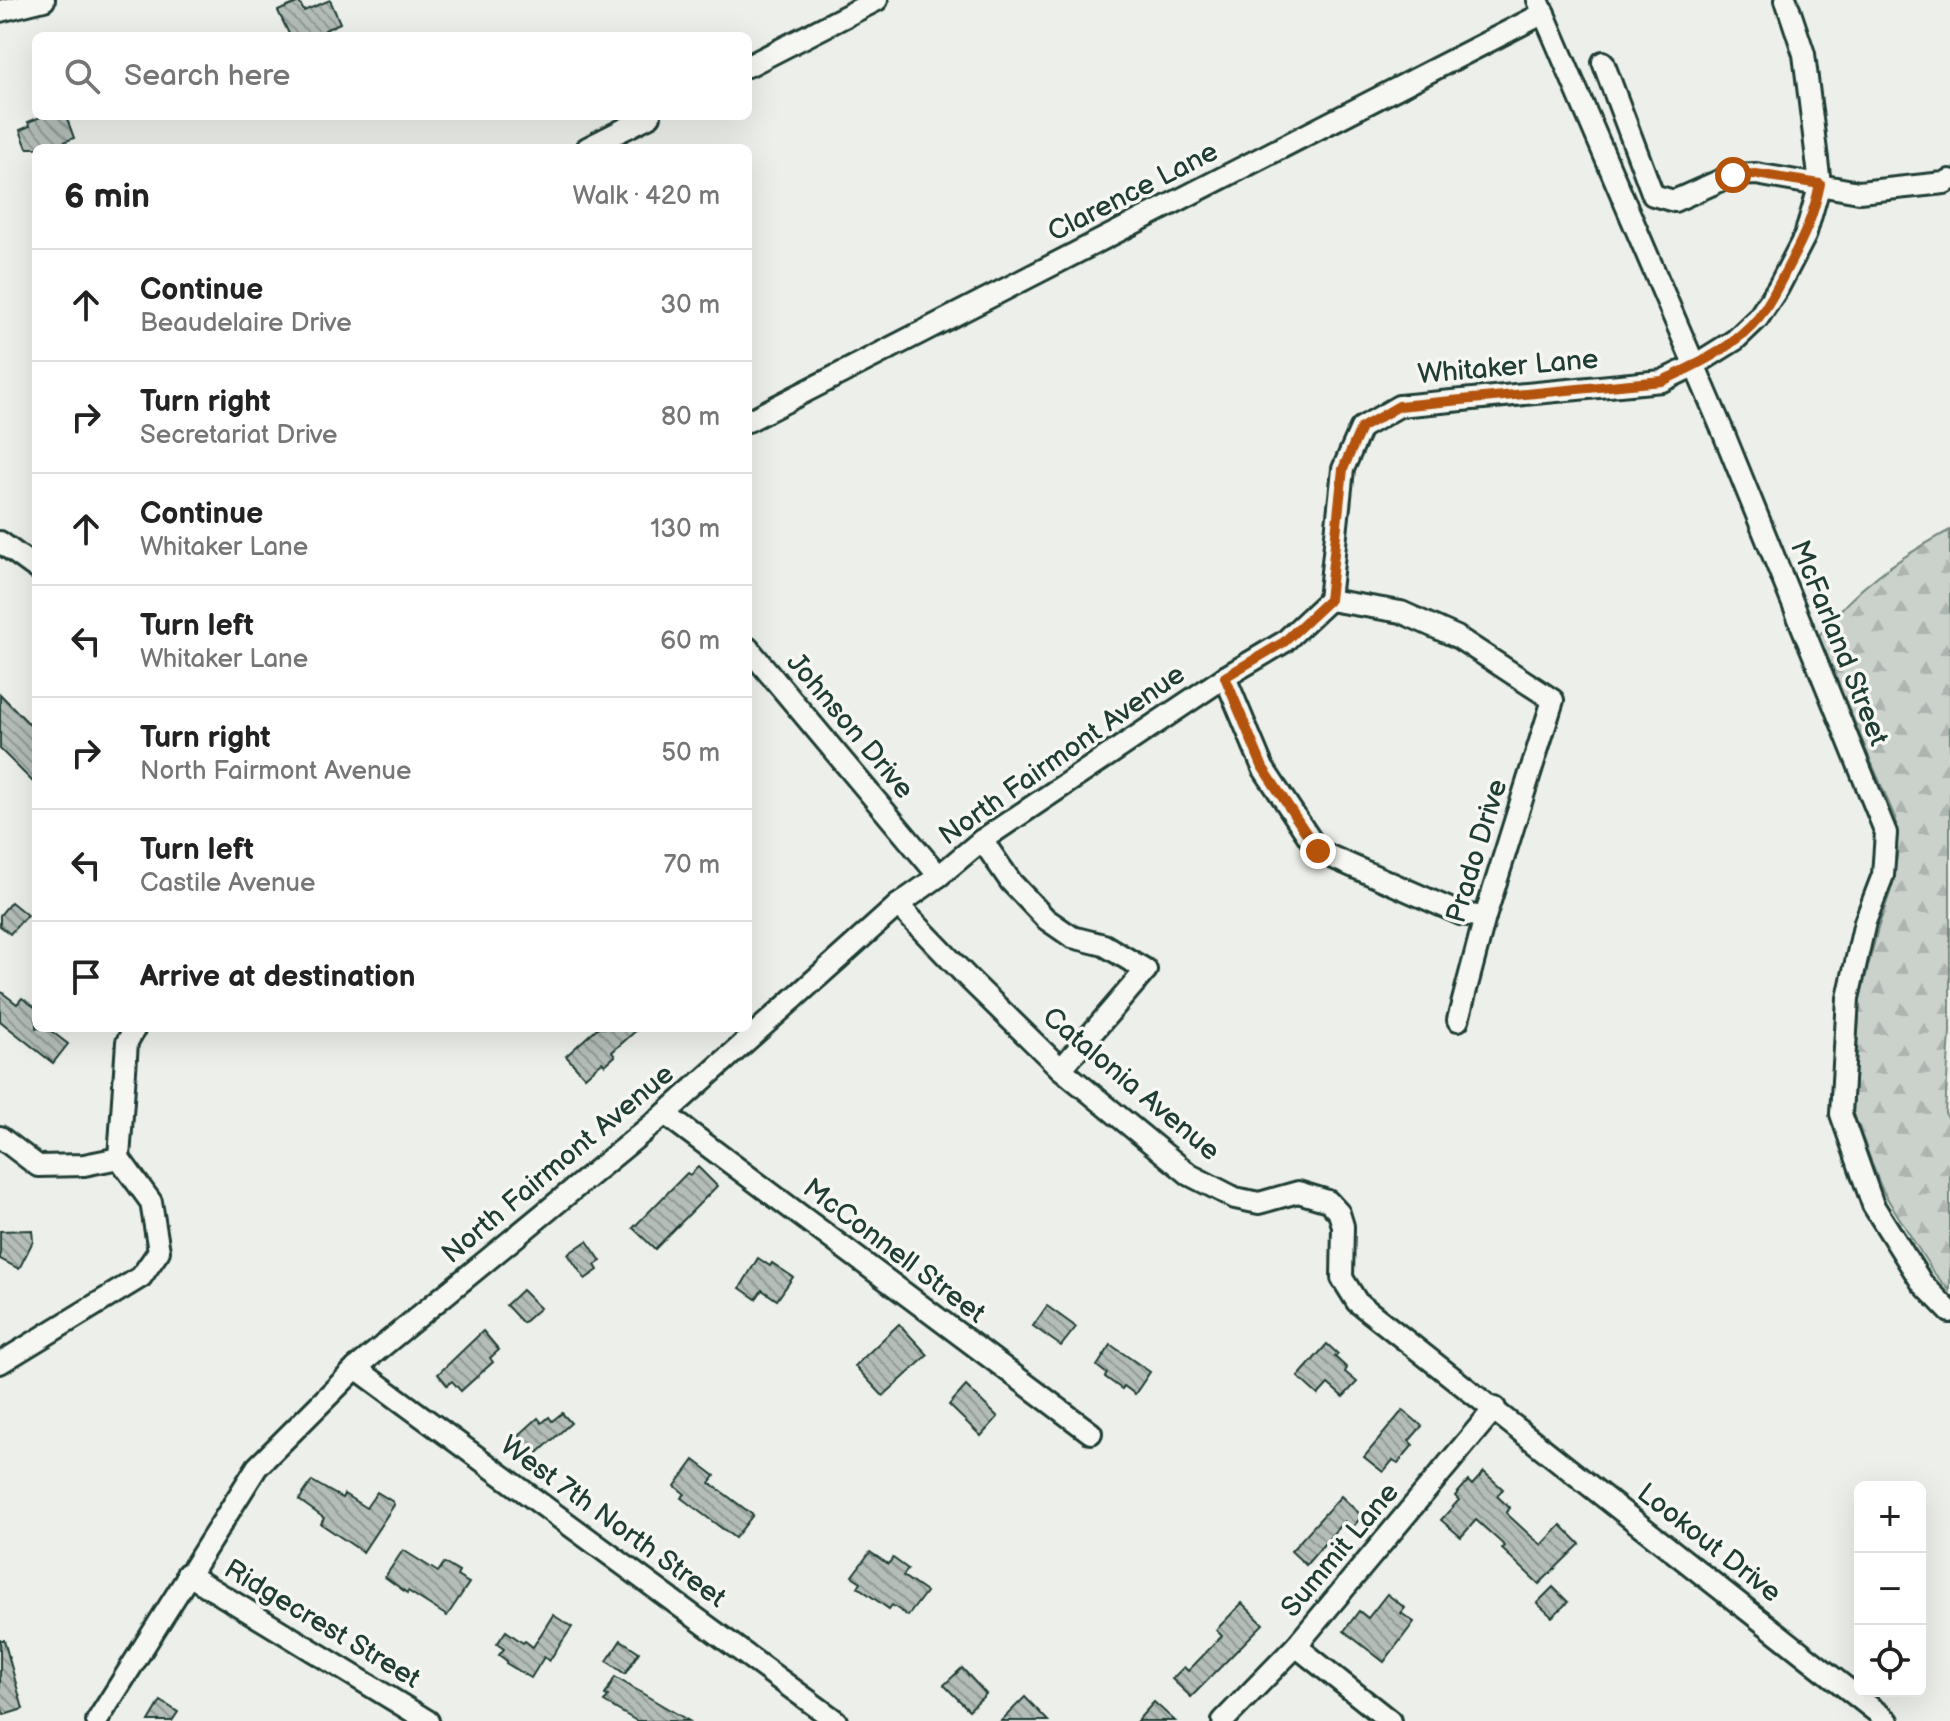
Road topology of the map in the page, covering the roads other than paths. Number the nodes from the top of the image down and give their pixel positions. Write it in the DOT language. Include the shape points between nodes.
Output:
graph roads {
  1 [pos="44,0"];
  2 [pos="877,0"];
  3 [pos="1786,0"];
  4 [pos="1541,7"];
  5 [pos="0,11"];
  6 [pos="1603,62"];
  7 [pos="752,64"];
  8 [pos="642,120"];
  9 [pos="595,144"];
  10 [pos="1950,180"];
  11 [pos="1820,184"];
  12 [pos="1695,365"];
  13 [pos="752,419"];
  14 [pos="0,542"];
  15 [pos="32,565"];
  16 [pos="1329,600"];
  17 [pos="752,653"];
  18 [pos="1225,677"];
  19 [pos="982,840"];
  20 [pos="939,876"];
  21 [pos="898,905"];
  22 [pos="1485,917"];
  23 [pos="1458,1020"];
  24 [pos="133,1032"];
  25 [pos="1061,1069"];
  26 [pos="665,1114"];
  27 [pos="0,1137"];
  28 [pos="119,1158"];
  29 [pos="1950,1312"];
  30 [pos="0,1363"];
  31 [pos="356,1368"];
  32 [pos="1495,1408"];
  33 [pos="1091,1433"];
  34 [pos="187,1574"];
  35 [pos="1296,1646"];
  36 [pos="97,1721"];
  37 [pos="428,1721"];
  38 [pos="836,1721"];
  39 [pos="1223,1721"];
  40 [pos="1390,1721"];
  41 [pos="1888,1721"];
  1 -- 5 [label="street"];
  2 -- 7 [label="street"];
  3 -- 11 [label="street" via="1804,54"];
  4 -- 12 [label="street, McFarland Street"];
  4 -- 13 [label="street, Clarence Lane"];
  6 -- 11 [label="street" via="1653,195 1674,201 1733,175"];
  8 -- 9 [label="street"];
  10 -- 11 [label="street" via="1859,192"];
  11 -- 12 [label="street, Whitaker Lane" via="1805,236 1758,318"];
  12 -- 16 [label="street, Whitaker Lane" via="1662,381 1399,406 1361,428 1343,469"];
  12 -- 29 [label="street, McFarland Street" via="1886,833 1883,875 1865,922 1848,998 1841,1114 1873,1205 1922,1283"];
  14 -- 15 [label="street"];
  16 -- 18 [label="street, North Fairmont Avenue" via="1284,642"];
  16 -- 22 [label="street, Prado Drive" via="1401,612 1457,637 1553,700"];
  17 -- 20 [label="street, Johnson Drive"];
  18 -- 19 [label="street, North Fairmont Avenue"];
  18 -- 22 [label="street" via="1263,768 1318,851 1461,914"];
  19 -- 20 [label="street, North Fairmont Avenue"];
  19 -- 25 [label="street" via="1046,919 1072,937 1104,945 1146,970"];
  20 -- 21 [label="street, North Fairmont Avenue"];
  21 -- 25 [label="street, Catalonia Avenue"];
  21 -- 26 [label="street, North Fairmont Avenue"];
  22 -- 23 [label="street, Prado Drive"];
  24 -- 28 [label="street" via="127,1042"];
  25 -- 32 [label="street, Catalonia Avenue" via="1190,1175 1235,1198 1259,1203 1298,1192 1328,1201 1343,1226 1342,1278 1357,1302"];
  26 -- 31 [label="street, North Fairmont Avenue"];
  26 -- 33 [label="street, McConnell Street"];
  27 -- 28 [label="street" via="38,1166"];
  28 -- 30 [label="street" via="151,1202 159,1251 141,1277"];
  31 -- 34 [label="street, North Fairmont Avenue" via="257,1467"];
  31 -- 38 [label="street, West 7th North Street"];
  32 -- 35 [label="street, Summit Lane"];
  32 -- 41 [label="street, Lookout Drive"];
  34 -- 36 [label="street, North Fairmont Avenue"];
  34 -- 37 [label="street, Ridgecrest Street"];
  35 -- 39 [label="street, Summit Lane"];
  35 -- 40 [label="street"];
}
